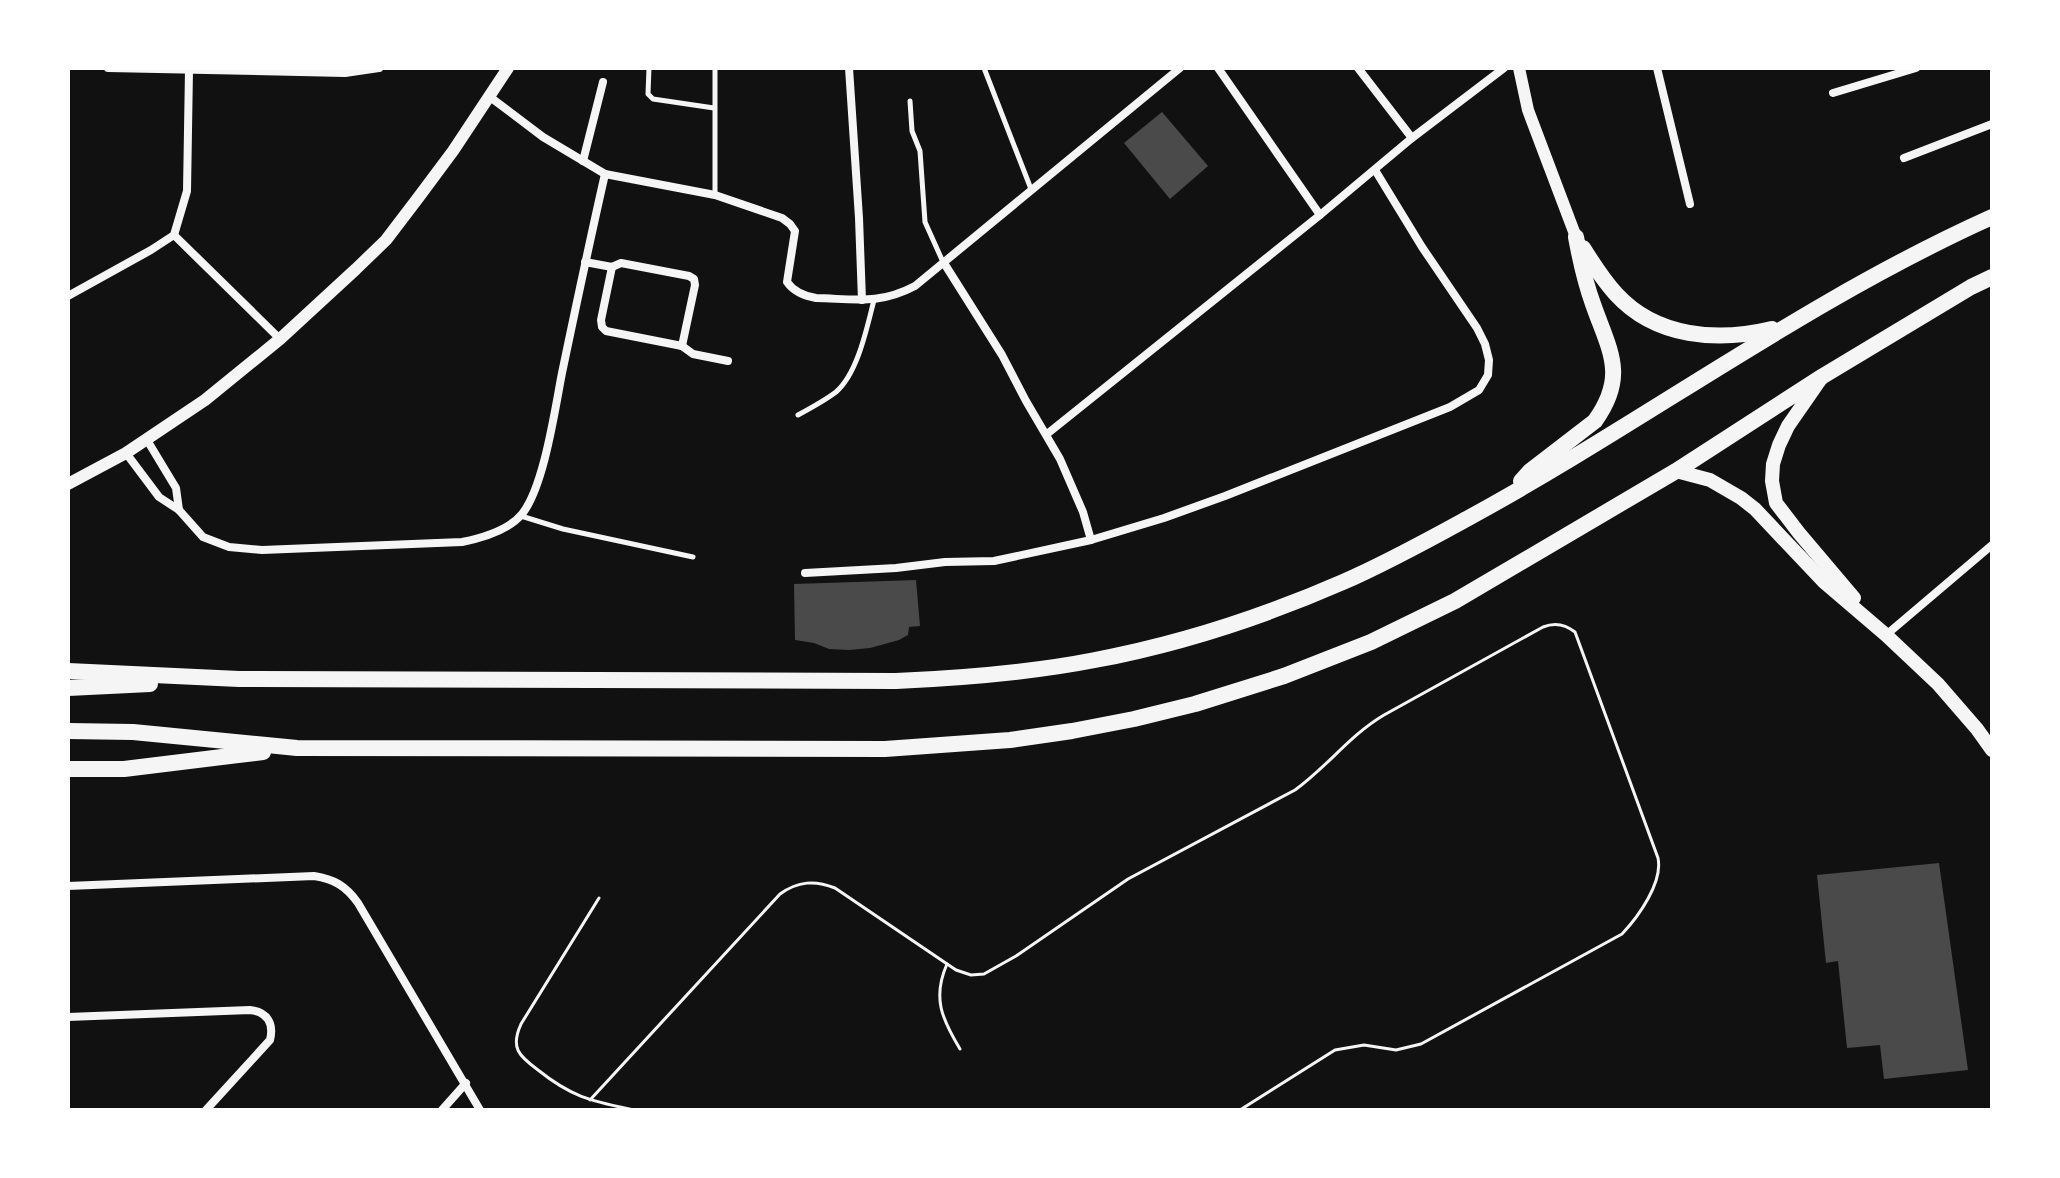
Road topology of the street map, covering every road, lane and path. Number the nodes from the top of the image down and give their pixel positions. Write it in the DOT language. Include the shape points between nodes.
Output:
graph roads {
  1 [pos="108,68"];
  2 [pos="379,68"];
  3 [pos="508,68"];
  4 [pos="649,68"];
  5 [pos="715,68"];
  6 [pos="849,68"];
  7 [pos="984,68"];
  8 [pos="1180,68"];
  9 [pos="1218,68"];
  10 [pos="1358,68"];
  11 [pos="1504,68"];
  12 [pos="1519,68"];
  13 [pos="1657,68"];
  14 [pos="1916,68"];
  15 [pos="189,70"];
  16 [pos="603,82"];
  17 [pos="1833,93"];
  18 [pos="490,97"];
  19 [pos="910,101"];
  20 [pos="714,108"];
  21 [pos="1992,124"];
  22 [pos="1412,138"];
  23 [pos="1904,158"];
  24 [pos="583,161"];
  25 [pos="1375,170"];
  26 [pos="605,174"];
  27 [pos="1031,189"];
  28 [pos="715,195"];
  29 [pos="1690,204"];
  30 [pos="1320,215"];
  31 [pos="1992,217"];
  32 [pos="174,235"];
  33 [pos="1576,237"];
  34 [pos="585,262"];
  35 [pos="944,263"];
  36 [pos="612,267"];
  37 [pos="1992,277"];
  38 [pos="68,296"];
  39 [pos="862,300"];
  40 [pos="874,300"];
  41 [pos="1790,326"];
  42 [pos="280,339"];
  43 [pos="682,346"];
  44 [pos="728,361"];
  45 [pos="1823,376"];
  46 [pos="798,415"];
  47 [pos="1047,434"];
  48 [pos="147,440"];
  49 [pos="126,453"];
  50 [pos="1676,471"];
  51 [pos="68,484"];
  52 [pos="1511,495"];
  53 [pos="179,510"];
  54 [pos="521,516"];
  55 [pos="1091,540"];
  56 [pos="1992,545"];
  57 [pos="693,557"];
  58 [pos="805,573"];
  59 [pos="1886,635"];
  60 [pos="68,671"];
  61 [pos="239,679"];
  62 [pos="68,688"];
  63 [pos="68,731"];
  64 [pos="297,748"];
  65 [pos="1992,750"];
  66 [pos="68,769"];
  67 [pos="68,886"];
  68 [pos="599,898"];
  69 [pos="947,964"];
  70 [pos="68,1017"];
  71 [pos="960,1049"];
  72 [pos="466,1083"];
  73 [pos="590,1100"];
  74 [pos="206,1110"];
  75 [pos="442,1110"];
  76 [pos="480,1110"];
  77 [pos="634,1110"];
  78 [pos="1240,1110"];
  1 -- 15 [label="street"];
  2 -- 15 [label="street" via="345,73"];
  3 -- 18 [label="street"];
  4 -- 20 [label="lane" via="648,94 653,99"];
  5 -- 20 [label="lane"];
  6 -- 39 [label="street"];
  7 -- 27 [label="lane"];
  8 -- 27 [label="street"];
  9 -- 30 [label="street"];
  10 -- 22 [label="street"];
  11 -- 22 [label="street"];
  12 -- 33 [label="street" via="1528,110"];
  13 -- 29 [label="street"];
  14 -- 17 [label="street"];
  15 -- 32 [label="street" via="187,191"];
  16 -- 24 [label="street"];
  18 -- 24 [label="street"];
  18 -- 42 [label="street" via="386,240"];
  19 -- 35 [label="lane" via="925,222"];
  20 -- 28 [label="lane"];
  21 -- 23 [label="street"];
  22 -- 25 [label="street"];
  24 -- 26 [label="street"];
  25 -- 30 [label="street"];
  25 -- 55 [label="street" via="1485,344 1488,375 1479,390 1450,407 1225,496"];
  26 -- 28 [label="street"];
  26 -- 34 [label="street"];
  27 -- 35 [label="street"];
  28 -- 39 [label="street" via="790,224 795,231 787,282 792,289 816,298"];
  30 -- 47 [label="street"];
  31 -- 41 [label="main road" via="1911,256"];
  32 -- 38 [label="street"];
  32 -- 42 [label="street"];
  33 -- 41 [label="main road" via="1617,296 1672,328 1731,337"];
  33 -- 52 [label="main road" via="1611,350 1612,385 1595,421 1530,471"];
  34 -- 36 [label="street"];
  34 -- 54 [label="street" via="534,495"];
  35 -- 40 [label="street" via="915,286"];
  35 -- 47 [label="street"];
  36 -- 43 [label="street" via="602,327"];
  36 -- 43 [label="street" via="621,263 694,279"];
  37 -- 45 [label="main road"];
  39 -- 40 [label="street"];
  40 -- 46 [label="lane" via="849,374 838,390"];
  41 -- 52 [label="main road"];
  42 -- 48 [label="street"];
  43 -- 44 [label="street" via="693,354"];
  45 -- 50 [label="main road"];
  45 -- 59 [label="main road" via="1779,445 1772,481 1776,503"];
  47 -- 55 [label="street"];
  48 -- 49 [label="street"];
  48 -- 53 [label="street" via="176,488"];
  49 -- 51 [label="street"];
  49 -- 53 [label="street" via="159,497"];
  50 -- 59 [label="main road" via="1710,480 1741,498 1824,582"];
  50 -- 64 [label="main road" via="1483,586 1371,642 1284,676 1134,719 1010,740 885,749"];
  52 -- 61 [label="main road" via="1405,553 1284,607 1158,646 1028,671 896,681"];
  53 -- 54 [label="street" via="203,537 229,547 262,550 462,542 483,538"];
  54 -- 57 [label="lane"];
  55 -- 58 [label="street" via="994,561"];
  56 -- 59 [label="street"];
  59 -- 65 [label="main road" via="1952,699"];
  60 -- 61 [label="main road"];
  61 -- 62 [label="main road"];
  63 -- 64 [label="main road"];
  64 -- 66 [label="main road" via="124,769"];
  67 -- 72 [label="street" via="314,876 340,883 358,903"];
  68 -- 73 [label="path" via="516,1039 519,1053 529,1063 559,1087"];
  69 -- 71 [label="path" via="939,1000"];
  69 -- 73 [label="path" via="835,888 816,882 796,885 780,894"];
  69 -- 78 [label="path" via="963,973 984,974 1128,879 1295,790 1384,715 1543,627 1563,625 1575,632 1660,865 1636,917 1622,934 1421,1044 1396,1050 1364,1045 1335,1050"];
  70 -- 74 [label="street" via="259,1011 271,1023 270,1040"];
  72 -- 75 [label="street"];
  72 -- 76 [label="street"];
  73 -- 77 [label="path"];
}
